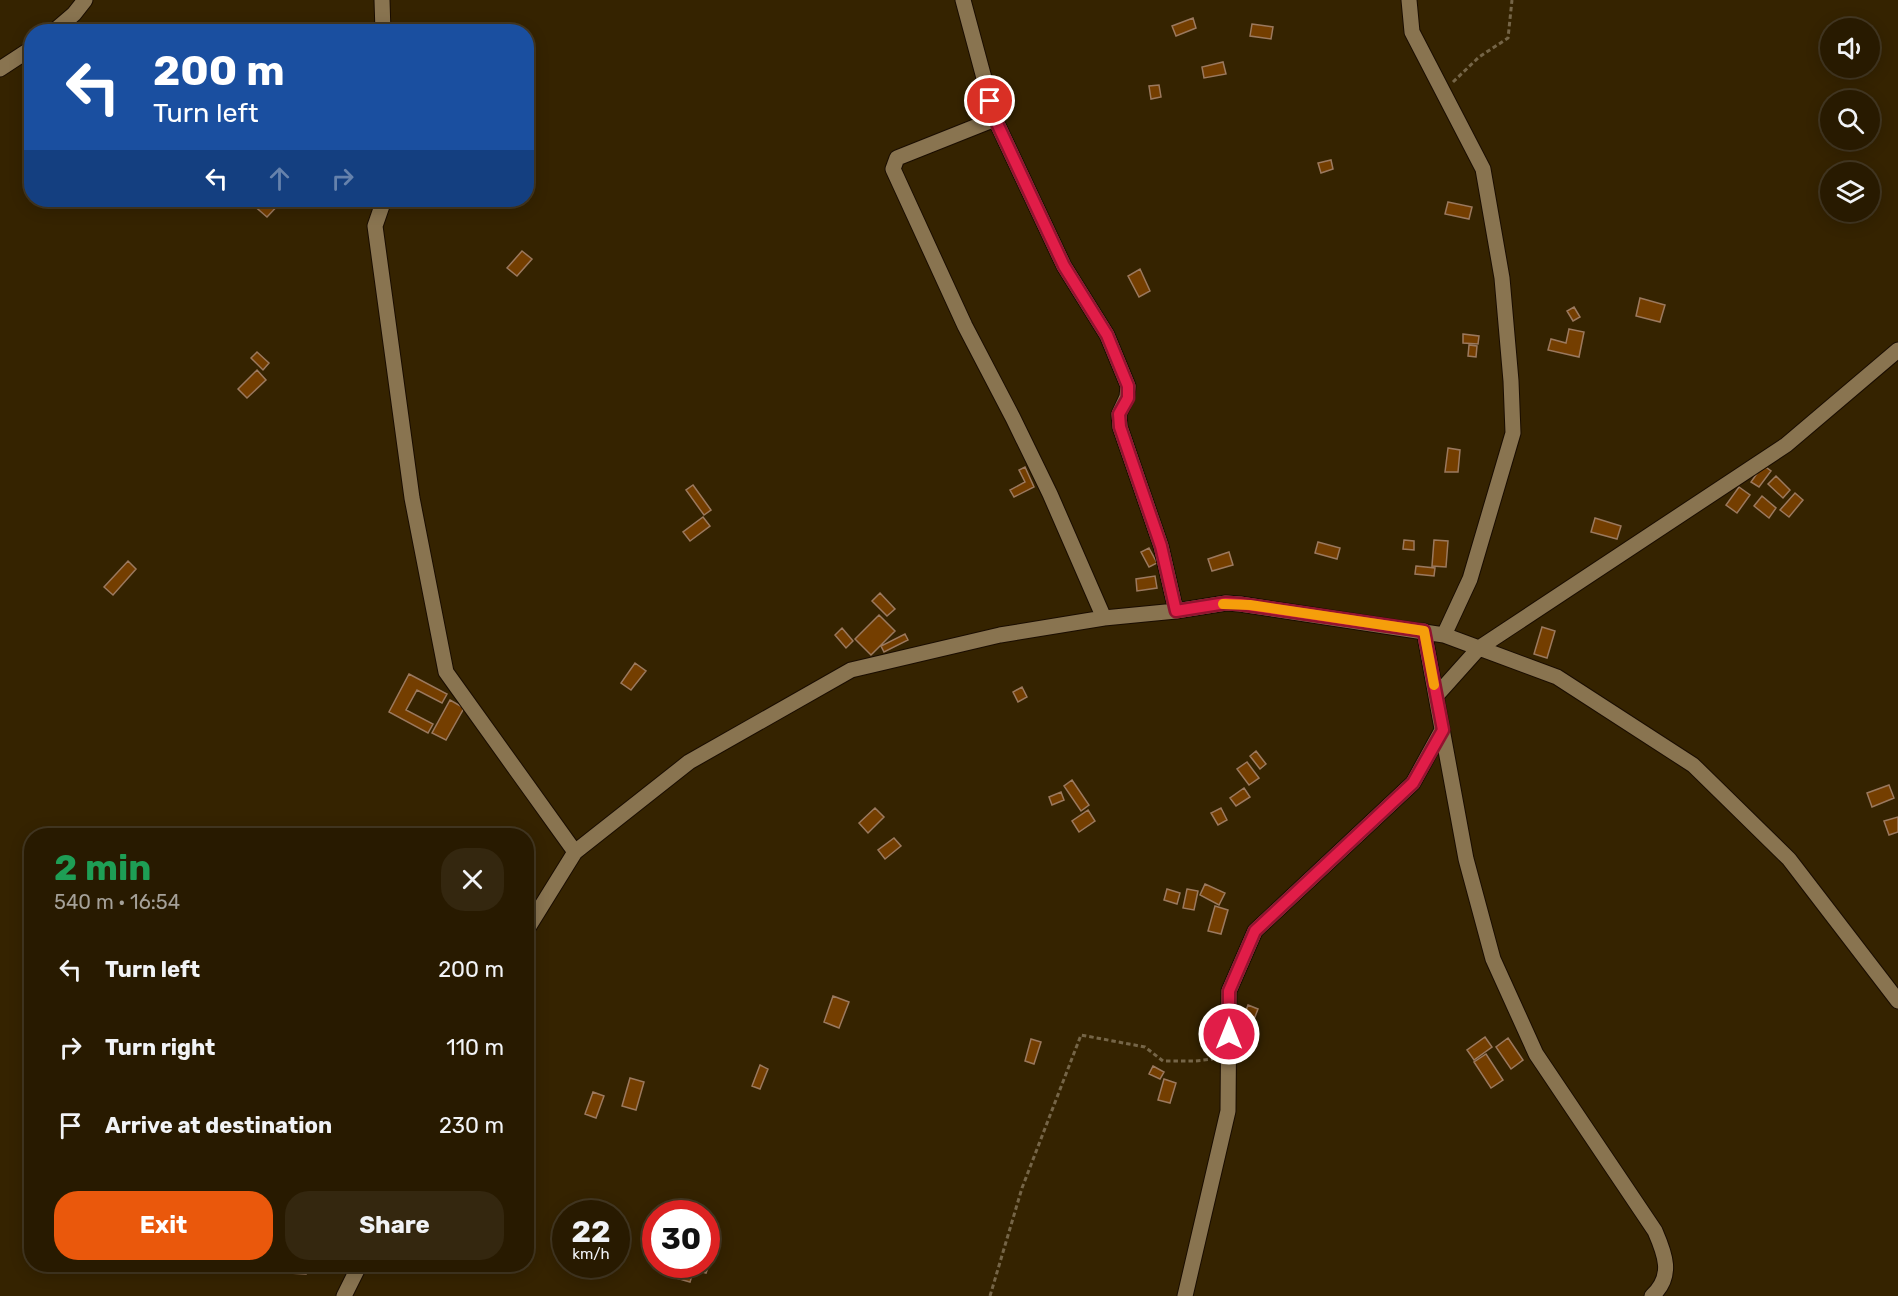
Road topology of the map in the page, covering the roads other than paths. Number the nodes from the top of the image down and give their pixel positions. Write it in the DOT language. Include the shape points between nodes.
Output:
graph roads {
  1 [pos="85,0"];
  2 [pos="382,0"];
  3 [pos="963,0"];
  4 [pos="1408,0"];
  5 [pos="62,24"];
  6 [pos="383,24"];
  7 [pos="24,53"];
  8 [pos="0,69"];
  9 [pos="995,119"];
  10 [pos="382,207"];
  11 [pos="1898,350"];
  12 [pos="1176,611"];
  13 [pos="1104,618"];
  14 [pos="1424,631"];
  15 [pos="1444,635"];
  16 [pos="1479,648"];
  17 [pos="1436,696"];
  18 [pos="1443,730"];
  19 [pos="575,852"];
  20 [pos="534,918"];
  21 [pos="1898,1001"];
  22 [pos="356,1272"];
  23 [pos="344,1296"];
  24 [pos="1185,1296"];
  25 [pos="1652,1296"];
  1 -- 5 [label="street"];
  2 -- 6 [label="street"];
  3 -- 9 [label="street"];
  4 -- 15 [label="street" via="1412,32 1483,169 1502,278 1513,432 1470,579"];
  7 -- 8 [label="street"];
  9 -- 12 [label="street" via="1064,266 1107,335 1128,386 1128,398 1119,414 1120,427 1161,546"];
  9 -- 13 [label="street" via="897,158 893,169 965,326 1050,494"];
  10 -- 19 [label="street" via="375,226 412,498 446,672"];
  11 -- 16 [label="street" via="1786,446"];
  12 -- 13 [label="street"];
  12 -- 14 [label="street" via="1240,604"];
  13 -- 19 [label="street" via="1000,635 851,670 689,762"];
  14 -- 15 [label="street"];
  14 -- 17 [label="street"];
  15 -- 16 [label="street"];
  16 -- 17 [label="street"];
  16 -- 21 [label="street" via="1557,677 1694,765 1789,859"];
  17 -- 18 [label="street"];
  18 -- 24 [label="street" via="1413,783 1255,931 1229,991 1228,1112"];
  18 -- 25 [label="street" via="1466,859 1493,959 1536,1054 1655,1231 1667,1260 1661,1288"];
  19 -- 20 [label="street"];
  22 -- 23 [label="street"];
}
